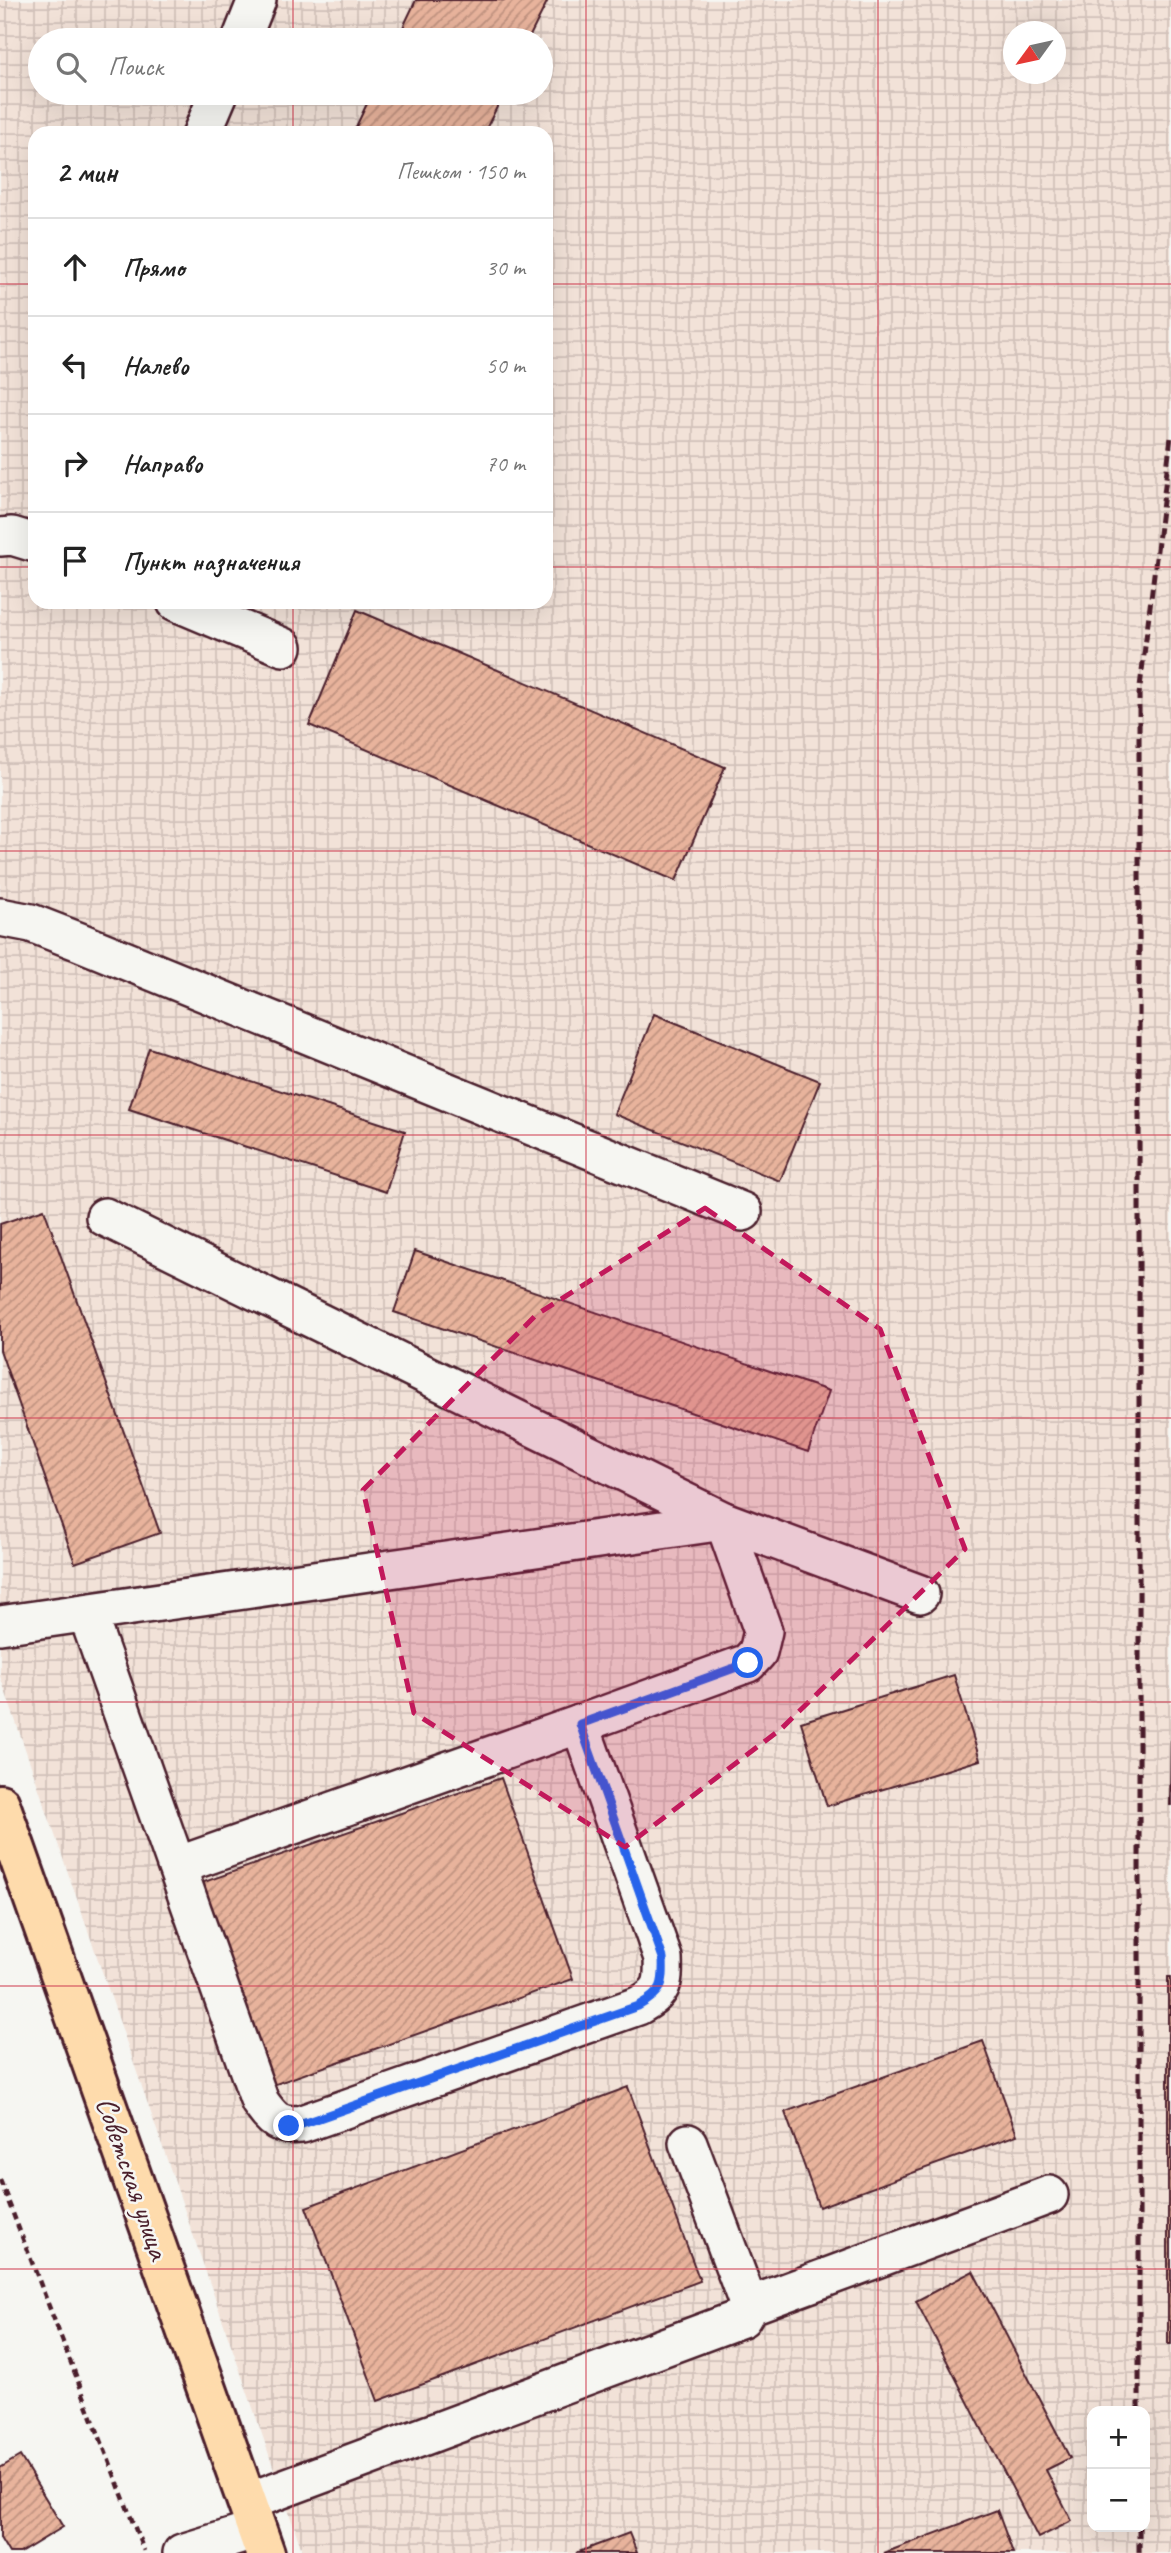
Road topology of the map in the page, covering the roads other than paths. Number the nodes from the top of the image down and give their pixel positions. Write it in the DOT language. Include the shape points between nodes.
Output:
graph roads {
  1 [pos="257,0"];
  2 [pos="246,28"];
  3 [pos="214,105"];
  4 [pos="205,126"];
  5 [pos="193,609"];
  6 [pos="283,647"];
  7 [pos="0,917"];
  8 [pos="743,1212"];
  9 [pos="105,1217"];
  10 [pos="724,1521"];
  11 [pos="920,1594"];
  12 [pos="87,1613"];
  13 [pos="0,1625"];
  14 [pos="580,1724"];
  15 [pos="1,1808"];
  16 [pos="177,1866"];
  17 [pos="688,2143"];
  18 [pos="1049,2194"];
  19 [pos="749,2306"];
  20 [pos="256,2529"];
  21 [pos="182,2553"];
  1 -- 2 [label="street"];
  3 -- 4 [label="street"];
  5 -- 6 [label="street"];
  7 -- 8 [label="street" via="31,923 80,942"];
  9 -- 10 [label="street"];
  10 -- 11 [label="street"];
  10 -- 12 [label="street"];
  10 -- 14 [label="street" via="763,1631 758,1652 748,1663"];
  12 -- 13 [label="street"];
  12 -- 16 [label="street"];
  14 -- 16 [label="street"];
  14 -- 16 [label="street" via="663,1958 664,1981 655,1996 638,2006 289,2126 273,2120 260,2102"];
  15 -- 20 [label="main road, Советская улица"];
  17 -- 19 [label="street"];
  18 -- 19 [label="street"];
  19 -- 20 [label="street" via="742,2318"];
  20 -- 21 [label="street"];
}
